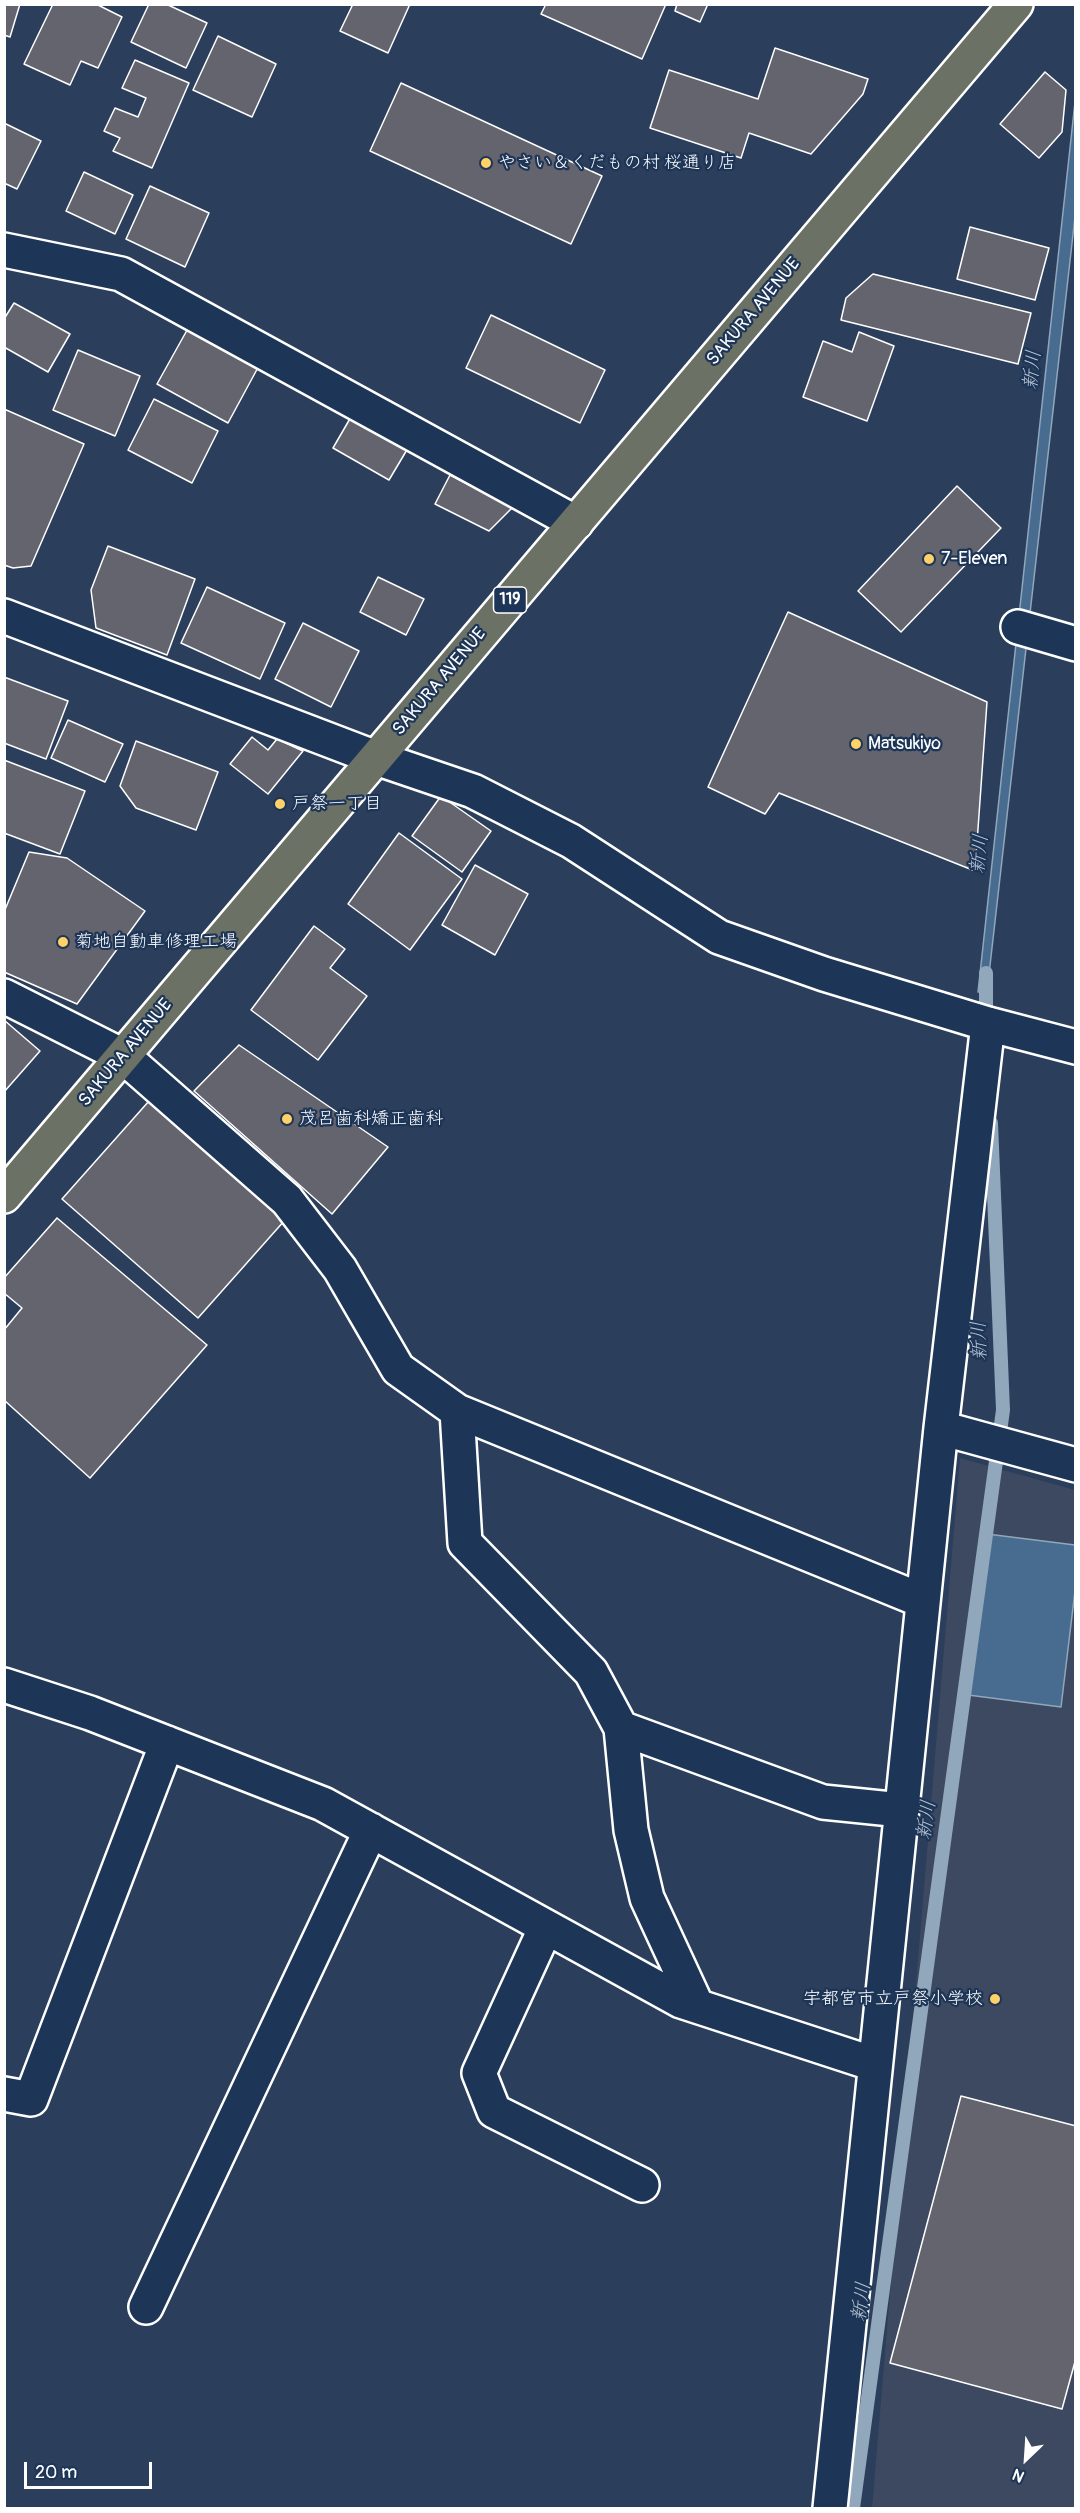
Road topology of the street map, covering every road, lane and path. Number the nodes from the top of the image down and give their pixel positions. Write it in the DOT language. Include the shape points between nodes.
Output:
graph roads {
  1 [pos="1016,4"];
  2 [pos="4,250"];
  3 [pos="576,523"];
  4 [pos="4,616"];
  5 [pos="1018,627"];
  6 [pos="1076,644"];
  7 [pos="376,758"];
  8 [pos="4,996"];
  9 [pos="988,1024"];
  10 [pos="1076,1047"];
  11 [pos="123,1056"];
  12 [pos="4,1196"];
  13 [pos="456,1411"];
  14 [pos="941,1428"];
  15 [pos="1076,1465"];
  16 [pos="923,1601"];
  17 [pos="4,1685"];
  18 [pos="621,1728"];
  19 [pos="167,1743"];
  20 [pos="901,1810"];
  21 [pos="370,1830"];
  22 [pos="546,1927"];
  23 [pos="697,2006"];
  24 [pos="874,2064"];
  25 [pos="4,2094"];
  26 [pos="642,2185"];
  27 [pos="147,2307"];
  28 [pos="830,2508"];
  1 -- 3 [label="highway, SAKURA AVENUE / 119"];
  2 -- 3 [label="street" via="121,274"];
  3 -- 7 [label="highway, SAKURA AVENUE / 119"];
  4 -- 7 [label="street"];
  5 -- 6 [label="street"];
  7 -- 9 [label="street" via="473,791 571,841 719,938"];
  7 -- 11 [label="highway, SAKURA AVENUE / 119"];
  8 -- 11 [label="street"];
  9 -- 10 [label="street"];
  9 -- 14 [label="street"];
  11 -- 12 [label="highway, SAKURA AVENUE / 119"];
  11 -- 13 [label="street" via="287,1200 340,1269 398,1369"];
  13 -- 16 [label="street"];
  13 -- 18 [label="street" via="465,1543 591,1672"];
  14 -- 15 [label="street"];
  14 -- 16 [label="street"];
  16 -- 20 [label="street"];
  17 -- 19 [label="street"];
  18 -- 20 [label="street" via="823,1802"];
  18 -- 23 [label="street" via="631,1830 647,1898"];
  19 -- 21 [label="street" via="323,1804"];
  19 -- 25 [label="street" via="31,2099"];
  20 -- 24 [label="street"];
  21 -- 22 [label="street"];
  21 -- 27 [label="street"];
  22 -- 23 [label="street"];
  22 -- 26 [label="street" via="479,2073 494,2111"];
  23 -- 24 [label="street"];
  24 -- 28 [label="street"];
}
